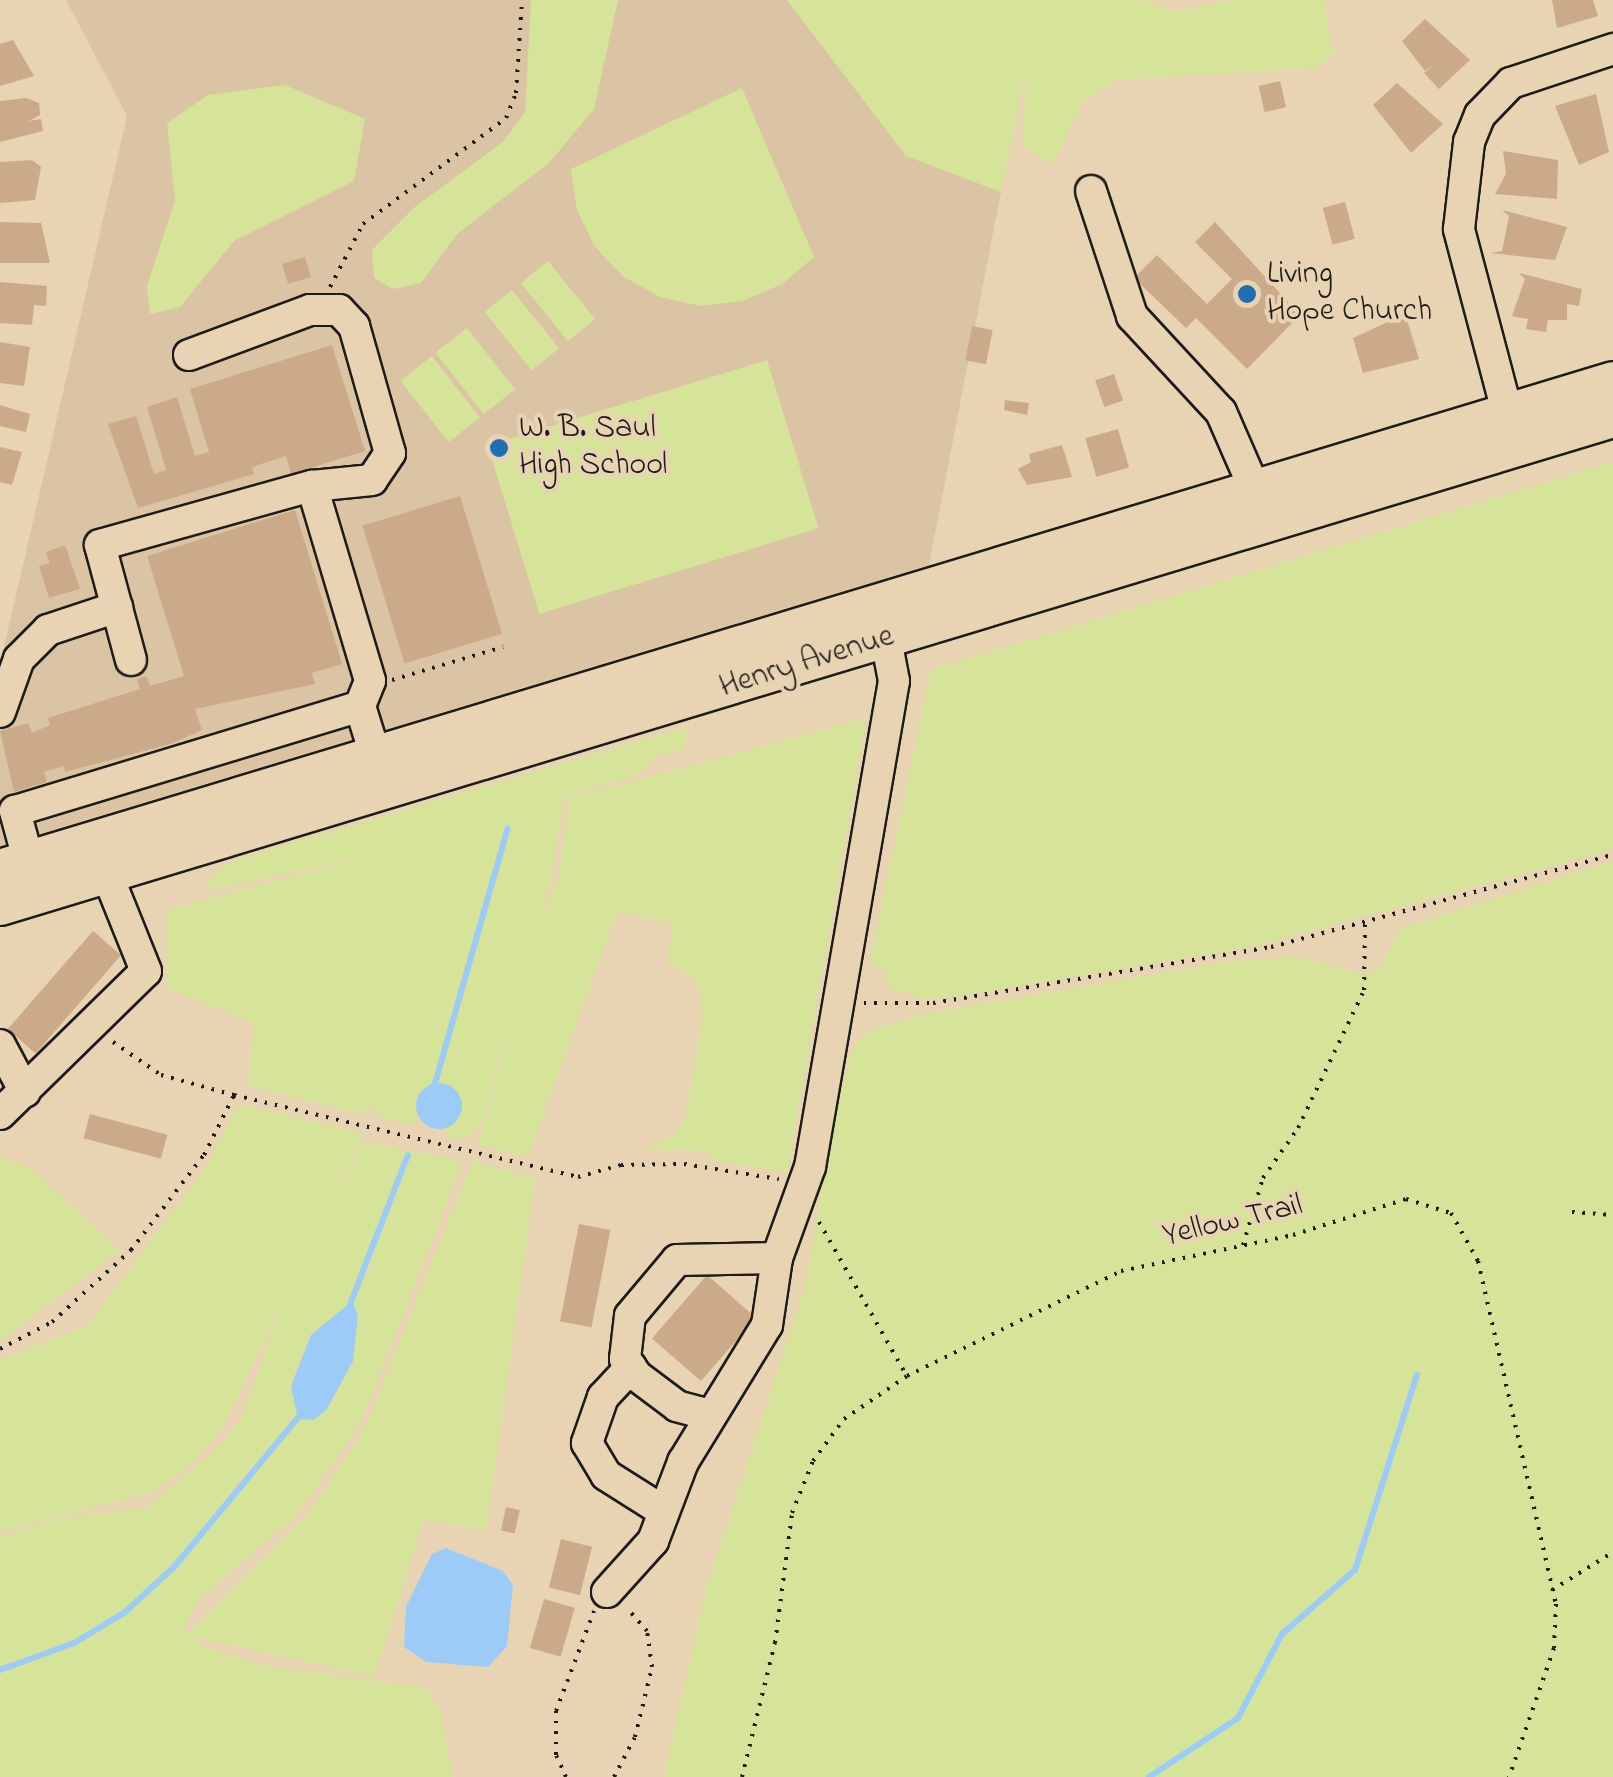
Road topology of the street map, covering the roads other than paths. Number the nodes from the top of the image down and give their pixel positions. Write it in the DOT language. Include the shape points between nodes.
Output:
graph roads {
  1 [pos="1613,49"];
  2 [pos="1091,191"];
  3 [pos="188,355"];
  4 [pos="1613,381"];
  5 [pos="1613,418"];
  6 [pos="1511,430"];
  7 [pos="312,486"];
  8 [pos="1255,490"];
  9 [pos="117,607"];
  10 [pos="883,621"];
  11 [pos="131,660"];
  12 [pos="364,697"];
  13 [pos="0,712"];
  14 [pos="381,773"];
  15 [pos="8,804"];
  16 [pos="14,864"];
  17 [pos="107,874"];
  18 [pos="0,906"];
  19 [pos="0,1045"];
  20 [pos="25,1092"];
  21 [pos="0,1114"];
  22 [pos="777,1258"];
  23 [pos="630,1367"];
  24 [pos="710,1415"];
  25 [pos="663,1511"];
  26 [pos="607,1592"];
  1 -- 6 [label="street" via="1511,83 1480,114 1469,142 1458,229"];
  2 -- 8 [label="street" via="1132,316 1221,412"];
  3 -- 7 [label="street" via="323,308 354,326 390,454 372,480"];
  4 -- 6 [label="main road, Henry Avenue"];
  5 -- 6 [label="main road, Henry Avenue"];
  6 -- 8 [label="main road, Henry Avenue"];
  6 -- 10 [label="main road, Henry Avenue"];
  7 -- 9 [label="street" via="100,545"];
  7 -- 12 [label="street"];
  8 -- 10 [label="main road, Henry Avenue"];
  9 -- 11 [label="street"];
  9 -- 13 [label="street" via="48,630 19,660"];
  10 -- 14 [label="main road, Henry Avenue"];
  10 -- 22 [label="street" via="894,681 806,1184"];
  12 -- 14 [label="street"];
  12 -- 15 [label="street"];
  14 -- 16 [label="main road, Henry Avenue"];
  14 -- 17 [label="main road, Henry Avenue"];
  15 -- 16 [label="street"];
  17 -- 18 [label="main road, Henry Avenue"];
  17 -- 20 [label="street" via="146,971"];
  19 -- 20 [label="street"];
  20 -- 21 [label="street"];
  22 -- 23 [label="street" via="678,1260 630,1316 623,1336"];
  22 -- 24 [label="street" via="767,1325"];
  23 -- 24 [label="street" via="656,1394"];
  23 -- 25 [label="street" via="596,1410 587,1443 606,1476"];
  24 -- 25 [label="street"];
  25 -- 26 [label="street" via="644,1555"];
}
